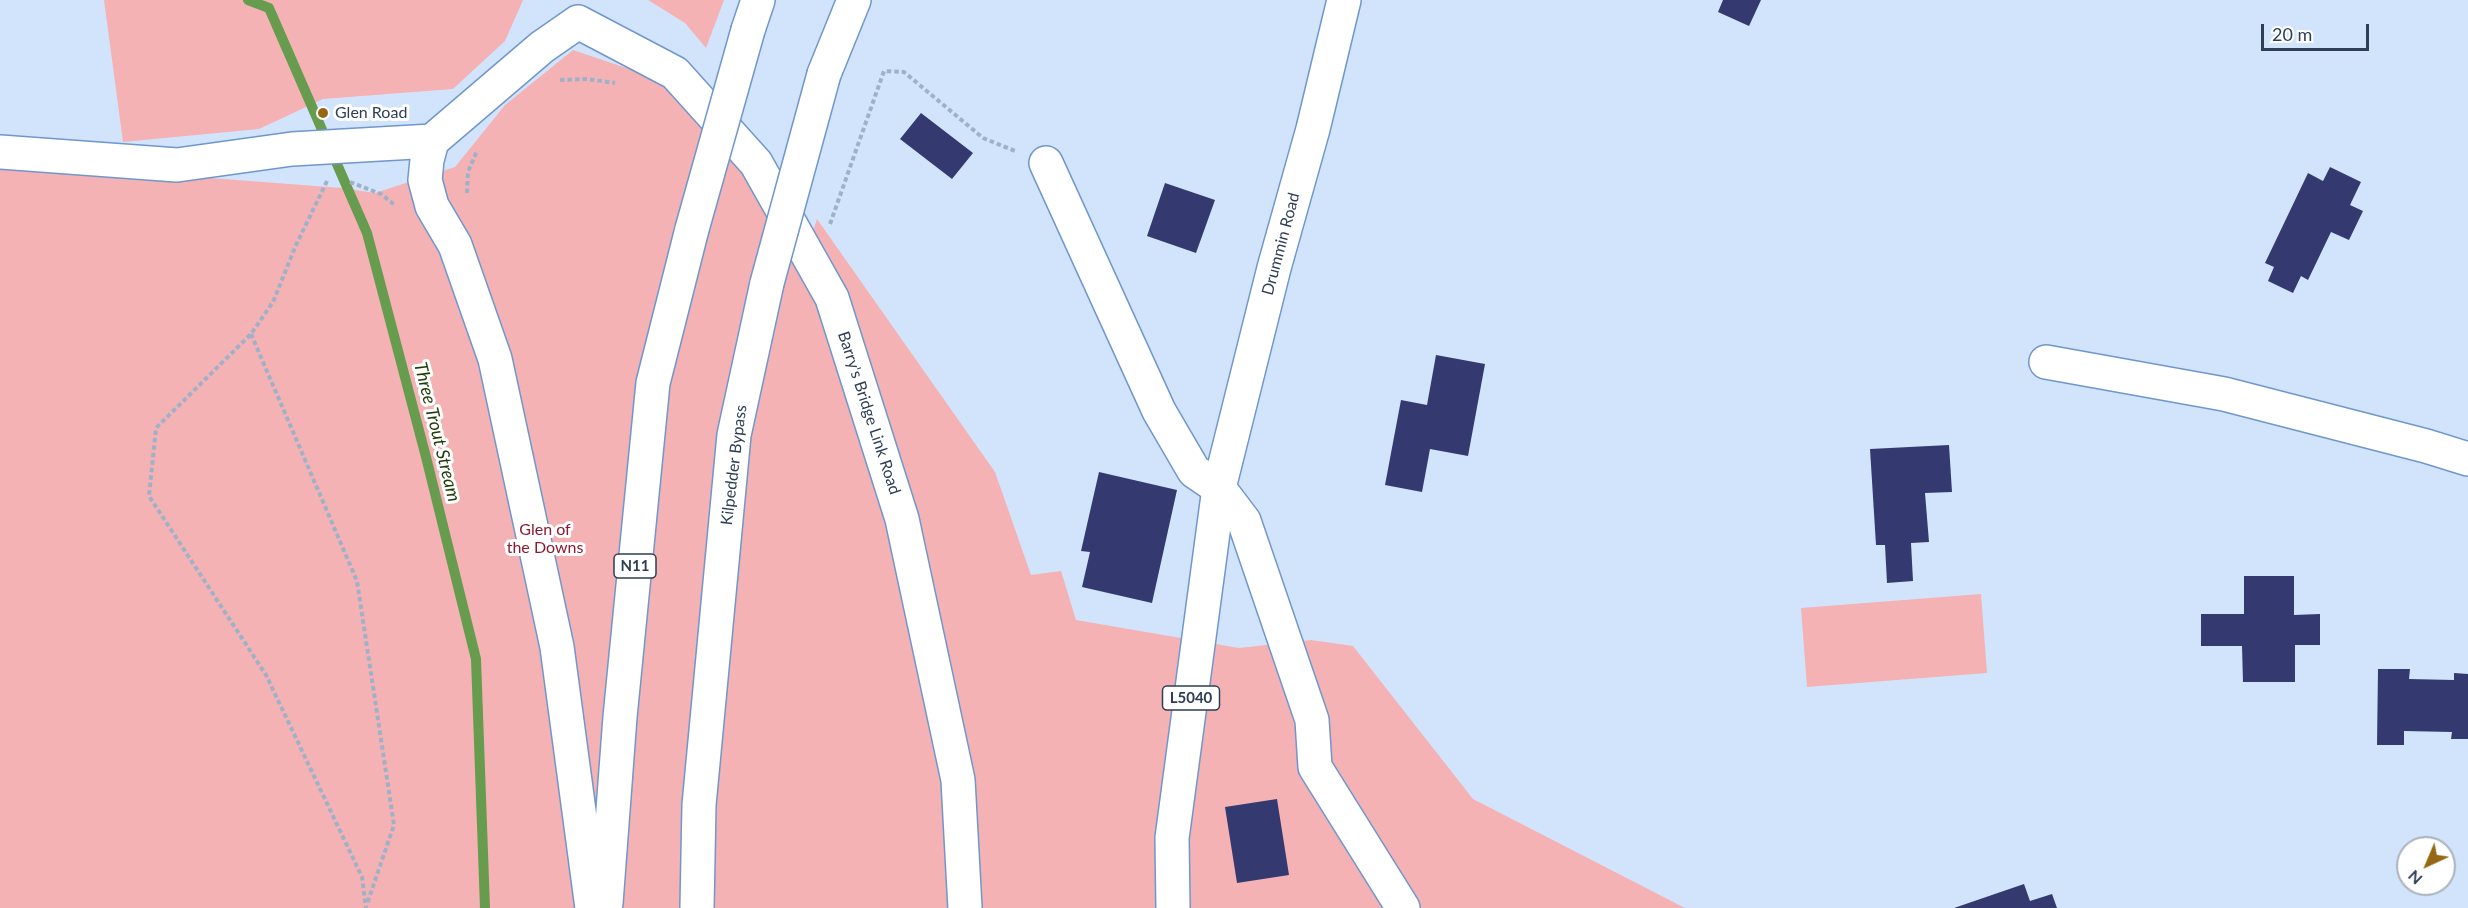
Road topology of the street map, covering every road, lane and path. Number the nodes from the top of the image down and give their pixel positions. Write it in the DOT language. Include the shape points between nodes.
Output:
graph roads {
  1 [pos="854,0"];
  2 [pos="1344,0"];
  3 [pos="577,11"];
  4 [pos="753,15"];
  5 [pos="642,57"];
  6 [pos="553,83"];
  7 [pos="432,141"];
  8 [pos="480,144"];
  9 [pos="0,152"];
  10 [pos="1046,163"];
  11 [pos="329,177"];
  12 [pos="361,186"];
  13 [pos="403,212"];
  14 [pos="830,224"];
  15 [pos="455,245"];
  16 [pos="251,334"];
  17 [pos="2046,362"];
  18 [pos="2468,459"];
  19 [pos="1219,488"];
  20 [pos="366,907"];
  21 [pos="592,908"];
  22 [pos="606,908"];
  23 [pos="697,908"];
  24 [pos="965,908"];
  25 [pos="1173,908"];
  26 [pos="1403,908"];
  1 -- 23 [label="main road, Kilpedder Bypass, bridge" via="824,74 767,283 734,435 699,805"];
  2 -- 19 [label="main road, Drummin Road / L5040"];
  3 -- 5 [label="main road, Barry's Bridge Link Road"];
  3 -- 7 [label="main road" via="542,48"];
  4 -- 22 [label="main road, N11, bridge" via="653,383 620,717"];
  5 -- 6 [label="path" via="623,84 587,79"];
  5 -- 24 [label="main road, Barry's Bridge Link Road" via="675,74 756,163 832,298 902,519 958,780"];
  7 -- 9 [label="main road" via="292,149 177,165"];
  7 -- 15 [label="main road" via="425,180 432,206"];
  8 -- 15 [label="path" via="468,172 468,231"];
  10 -- 14 [label="path" via="983,138 904,72 884,71"];
  10 -- 19 [label="main road" via="1159,411 1194,471"];
  11 -- 16 [label="path" via="273,302"];
  12 -- 13 [label="path" via="381,194"];
  15 -- 21 [label="main road" via="495,359 557,647"];
  16 -- 20 [label="path" via="357,581 394,825"];
  16 -- 20 [label="path" via="156,428 149,496 266,675 362,877"];
  17 -- 18 [label="main road" via="2224,394"];
  19 -- 25 [label="main road, L5040" via="1172,838"];
  19 -- 26 [label="main road" via="1244,521 1252,543 1312,720 1315,767"];
}
